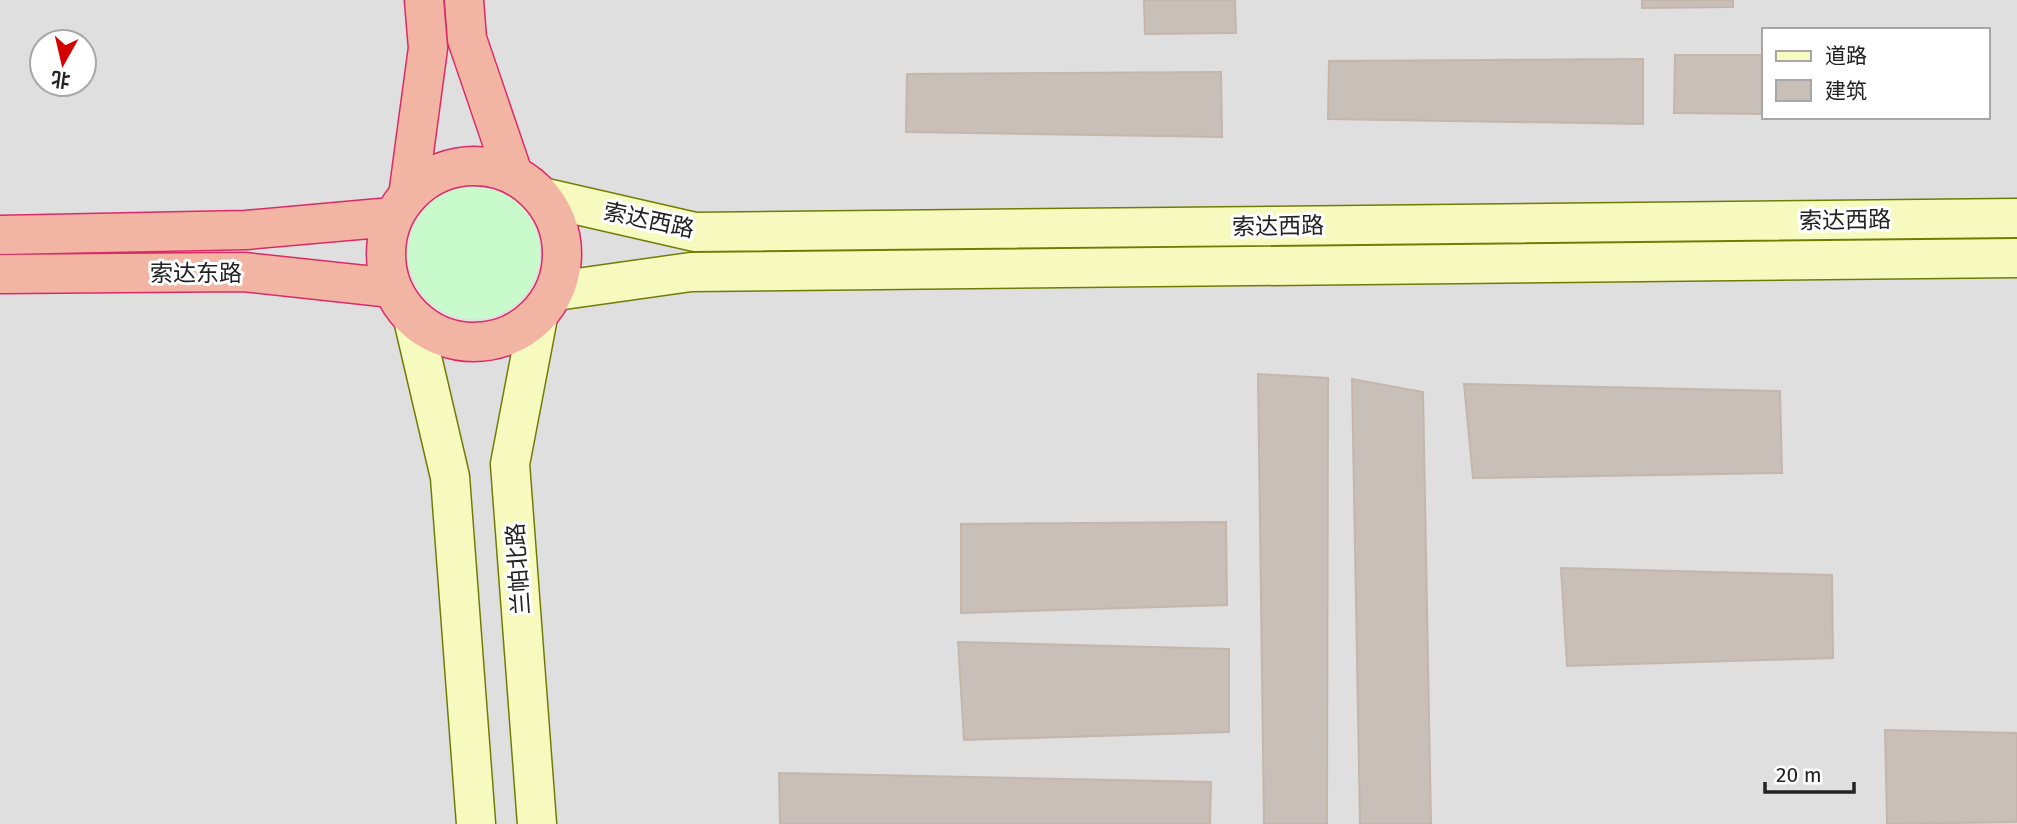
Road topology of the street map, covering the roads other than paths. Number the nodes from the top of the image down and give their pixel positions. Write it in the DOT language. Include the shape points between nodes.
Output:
graph roads {
  1 [pos="424,0"];
  2 [pos="464,0"];
  3 [pos="528,185"];
  4 [pos="401,203"];
  5 [pos="2017,218"];
  6 [pos="0,235"];
  7 [pos="2017,258"];
  8 [pos="0,274"];
  9 [pos="392,288"];
  10 [pos="547,304"];
  11 [pos="413,319"];
  12 [pos="476,824"];
  13 [pos="537,824"];
  1 -- 4 [label="highway" via="428,48"];
  2 -- 3 [label="highway" via="467,39"];
  3 -- 4 [label="highway" via="479,164 443,170"];
  3 -- 5 [label="main road, 索达西路" via="695,232"];
  3 -- 10 [label="highway" via="559,226 564,261"];
  4 -- 6 [label="highway" via="246,230"];
  4 -- 9 [label="highway" via="384,252"];
  7 -- 10 [label="main road" via="691,272"];
  8 -- 9 [label="highway, 索达东路" via="244,272"];
  9 -- 11 [label="highway"];
  10 -- 11 [label="highway" via="512,335 479,343 445,338"];
  10 -- 13 [label="main road, 兰帕北路" via="510,464"];
  11 -- 12 [label="main road" via="450,477"];
}
